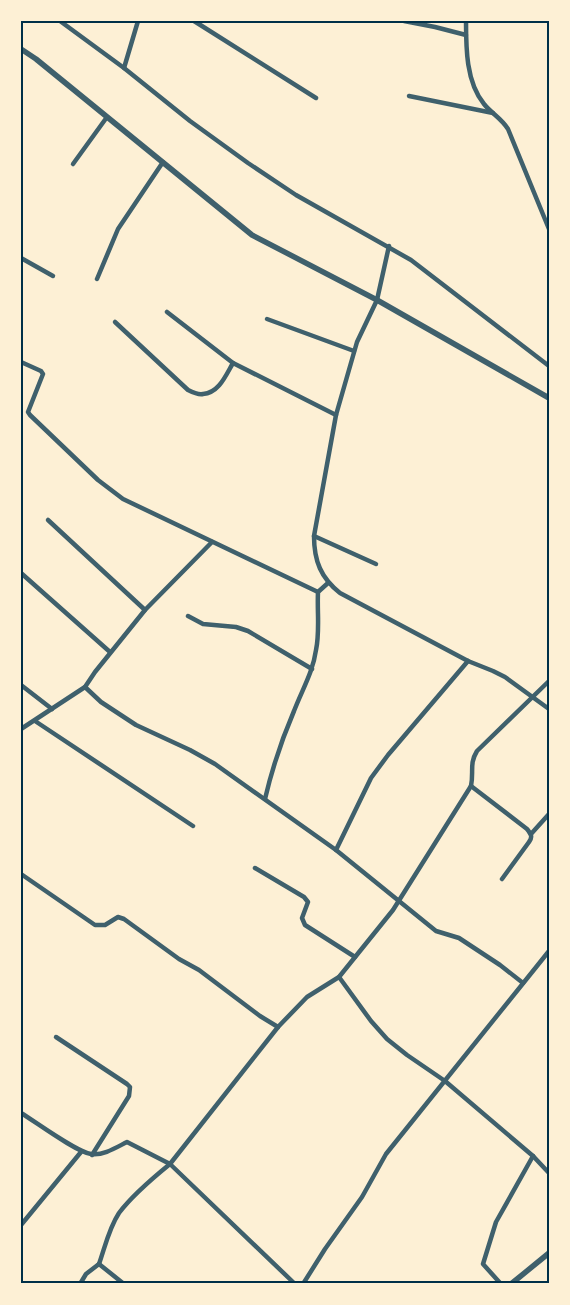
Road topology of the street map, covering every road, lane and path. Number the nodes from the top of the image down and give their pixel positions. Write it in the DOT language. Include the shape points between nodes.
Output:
graph roads {
  1 [pos="60,21"];
  2 [pos="138,21"];
  3 [pos="194,21"];
  4 [pos="404,21"];
  5 [pos="466,21"];
  6 [pos="466,35"];
  7 [pos="21,49"];
  8 [pos="124,68"];
  9 [pos="409,96"];
  10 [pos="316,98"];
  11 [pos="495,114"];
  12 [pos="107,117"];
  13 [pos="162,162"];
  14 [pos="73,164"];
  15 [pos="549,229"];
  16 [pos="389,246"];
  17 [pos="21,258"];
  18 [pos="53,276"];
  19 [pos="97,279"];
  20 [pos="377,300"];
  21 [pos="167,312"];
  22 [pos="267,319"];
  23 [pos="116,322"];
  24 [pos="354,351"];
  25 [pos="21,362"];
  26 [pos="234,363"];
  27 [pos="549,366"];
  28 [pos="549,398"];
  29 [pos="336,415"];
  30 [pos="48,520"];
  31 [pos="314,536"];
  32 [pos="212,542"];
  33 [pos="376,564"];
  34 [pos="21,573"];
  35 [pos="328,584"];
  36 [pos="318,592"];
  37 [pos="145,610"];
  38 [pos="188,616"];
  39 [pos="110,652"];
  40 [pos="468,661"];
  41 [pos="312,669"];
  42 [pos="549,681"];
  43 [pos="21,685"];
  44 [pos="85,687"];
  45 [pos="533,698"];
  46 [pos="549,709"];
  47 [pos="52,710"];
  48 [pos="35,721"];
  49 [pos="21,729"];
  50 [pos="471,786"];
  51 [pos="265,799"];
  52 [pos="549,814"];
  53 [pos="193,826"];
  54 [pos="531,834"];
  55 [pos="336,850"];
  56 [pos="255,868"];
  57 [pos="21,874"];
  58 [pos="502,879"];
  59 [pos="398,900"];
  60 [pos="549,951"];
  61 [pos="355,957"];
  62 [pos="339,977"];
  63 [pos="523,983"];
  64 [pos="278,1027"];
  65 [pos="56,1037"];
  66 [pos="445,1081"];
  67 [pos="21,1113"];
  68 [pos="81,1152"];
  69 [pos="92,1155"];
  70 [pos="533,1156"];
  71 [pos="170,1164"];
  72 [pos="549,1172"];
  73 [pos="21,1225"];
  74 [pos="549,1253"];
  75 [pos="99,1264"];
  76 [pos="80,1284"];
  77 [pos="124,1284"];
  78 [pos="295,1284"];
  79 [pos="303,1284"];
  80 [pos="501,1284"];
  81 [pos="511,1284"];
  1 -- 8 [label="street"];
  2 -- 8 [label="street"];
  3 -- 10 [label="street"];
  4 -- 6 [label="street"];
  5 -- 6 [label="street"];
  6 -- 11 [label="street" via="472,84 484,105"];
  7 -- 12 [label="street"];
  8 -- 16 [label="street" via="248,163 296,195"];
  9 -- 11 [label="street"];
  11 -- 15 [label="street" via="508,129"];
  12 -- 13 [label="street"];
  12 -- 14 [label="street"];
  13 -- 19 [label="street" via="118,229"];
  13 -- 20 [label="street" via="252,235"];
  16 -- 20 [label="street"];
  16 -- 27 [label="street"];
  17 -- 18 [label="street"];
  20 -- 24 [label="street"];
  20 -- 28 [label="street"];
  21 -- 26 [label="street"];
  22 -- 24 [label="street"];
  23 -- 26 [label="street" via="188,390 202,395 212,392 220,384"];
  24 -- 29 [label="street"];
  25 -- 32 [label="street" via="43,374 28,412 98,480 116,495"];
  26 -- 29 [label="street"];
  29 -- 31 [label="street"];
  30 -- 37 [label="street"];
  31 -- 33 [label="street"];
  31 -- 35 [label="street" via="314,552"];
  32 -- 36 [label="street"];
  32 -- 37 [label="street"];
  34 -- 39 [label="street"];
  35 -- 36 [label="street"];
  35 -- 40 [label="street" via="352,601"];
  36 -- 41 [label="street" via="317,649"];
  37 -- 39 [label="street"];
  38 -- 41 [label="street" via="203,624 248,631"];
  39 -- 44 [label="street"];
  40 -- 45 [label="street" via="499,674"];
  40 -- 55 [label="street" via="371,778"];
  41 -- 51 [label="street" via="281,744"];
  42 -- 45 [label="street"];
  43 -- 47 [label="street"];
  44 -- 47 [label="street"];
  44 -- 51 [label="street" via="136,725 196,753"];
  45 -- 46 [label="street"];
  45 -- 50 [label="street" via="477,751 472,759"];
  47 -- 48 [label="street"];
  48 -- 49 [label="street"];
  48 -- 53 [label="street"];
  50 -- 54 [label="street"];
  50 -- 59 [label="street"];
  51 -- 55 [label="street"];
  52 -- 54 [label="street"];
  54 -- 58 [label="street" via="530,842"];
  55 -- 59 [label="street"];
  56 -- 61 [label="street" via="304,898 308,902 302,918 305,925"];
  57 -- 64 [label="street" via="94,925 105,926 118,917 124,919"];
  59 -- 61 [label="street"];
  59 -- 63 [label="street" via="436,931 459,938"];
  60 -- 63 [label="street"];
  61 -- 62 [label="street"];
  62 -- 64 [label="street" via="307,997"];
  62 -- 66 [label="street" via="387,1039"];
  63 -- 66 [label="street"];
  64 -- 71 [label="street"];
  65 -- 69 [label="street" via="130,1087 129,1096"];
  66 -- 70 [label="street"];
  66 -- 79 [label="street" via="386,1154 362,1197"];
  67 -- 68 [label="street"];
  68 -- 69 [label="street"];
  68 -- 73 [label="street"];
  69 -- 71 [label="street" via="127,1142"];
  70 -- 72 [label="street"];
  70 -- 80 [label="street" via="496,1222 483,1264"];
  71 -- 75 [label="street" via="120,1213 111,1227"];
  71 -- 78 [label="street"];
  74 -- 81 [label="street"];
  75 -- 76 [label="street" via="86,1274"];
  75 -- 77 [label="street"];
}
